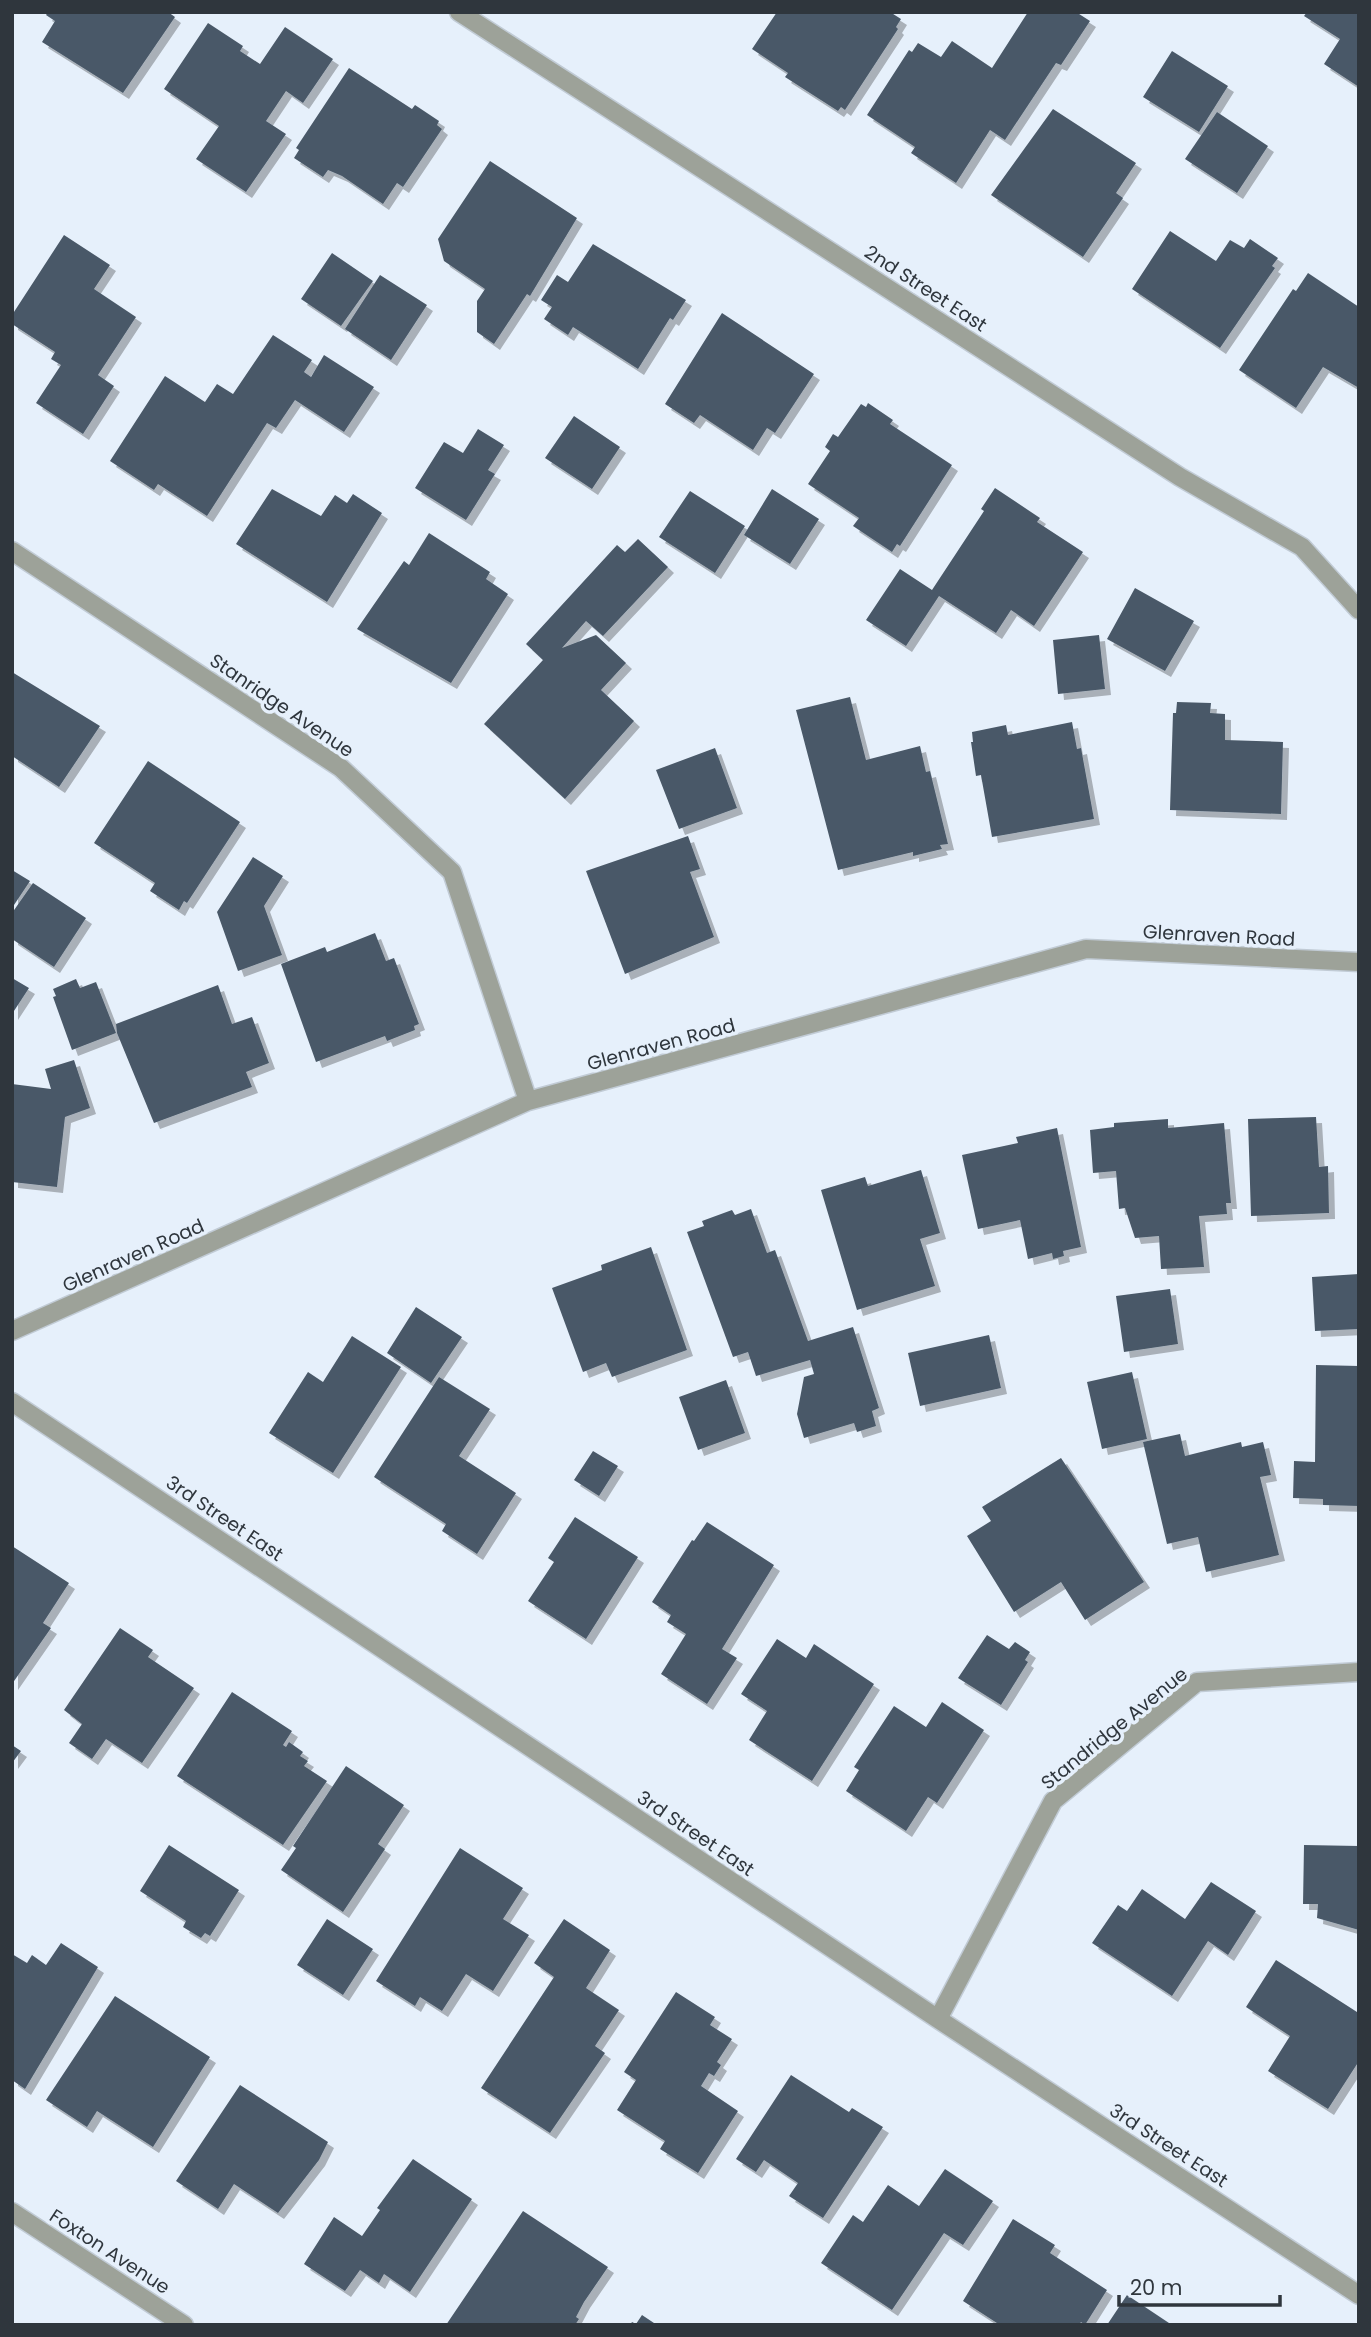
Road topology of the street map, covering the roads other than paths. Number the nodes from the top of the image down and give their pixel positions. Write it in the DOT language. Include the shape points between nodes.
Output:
graph roads {
  1 [pos="459,12"];
  2 [pos="12,551"];
  3 [pos="1359,610"];
  4 [pos="1359,962"];
  5 [pos="528,1101"];
  6 [pos="12,1331"];
  7 [pos="12,1402"];
  8 [pos="1359,1672"];
  9 [pos="938,2019"];
  10 [pos="12,2212"];
  11 [pos="1359,2295"];
  12 [pos="184,2325"];
  1 -- 3 [label="street, 2nd Street East" via="1180,477 1302,547"];
  2 -- 5 [label="street, Stanridge Avenue" via="341,768 452,872"];
  4 -- 5 [label="street, Glenraven Road" via="1086,949"];
  5 -- 6 [label="street, Glenraven Road"];
  7 -- 9 [label="street, 3rd Street East"];
  8 -- 9 [label="street, Standridge Avenue" via="1198,1682 1053,1801"];
  9 -- 11 [label="street, 3rd Street East"];
  10 -- 12 [label="street, Foxton Avenue"];
}
